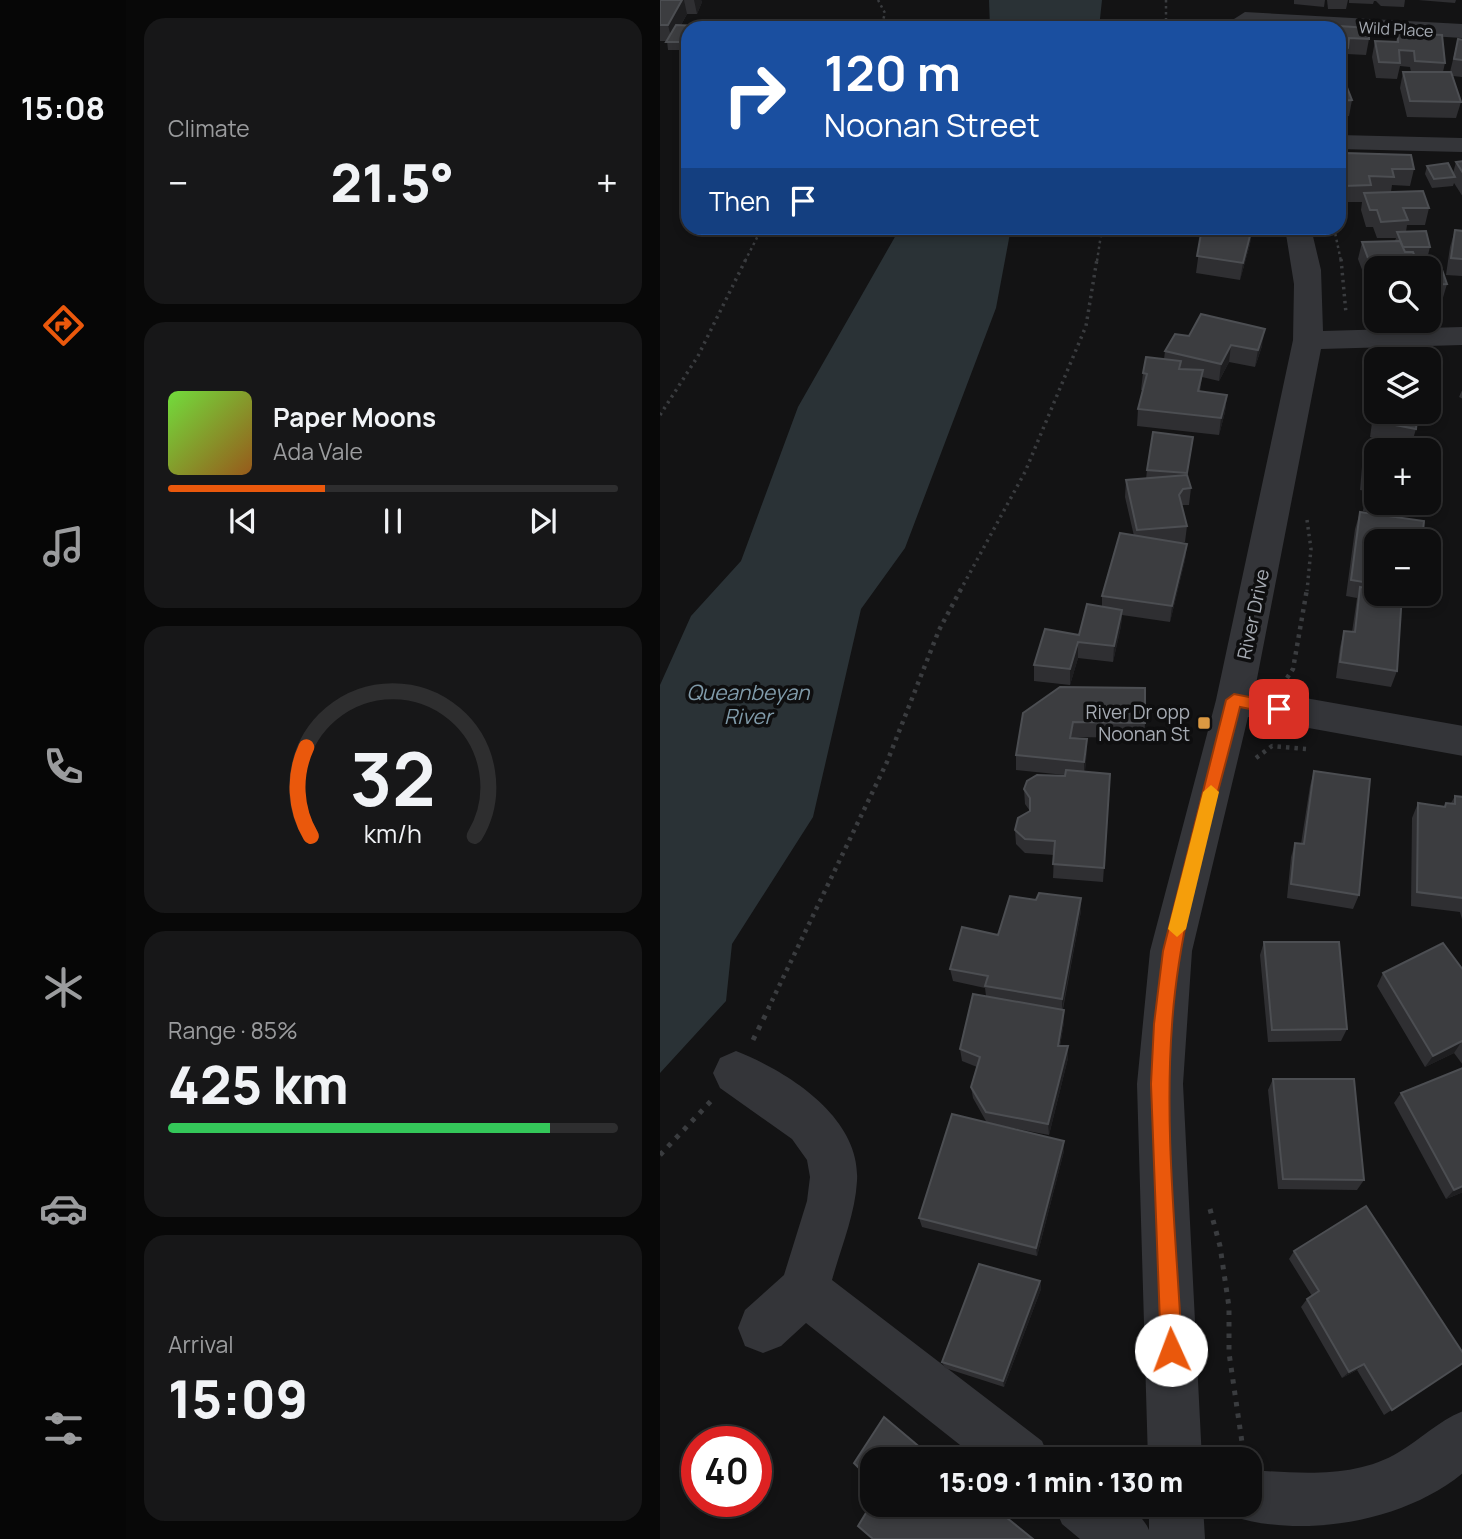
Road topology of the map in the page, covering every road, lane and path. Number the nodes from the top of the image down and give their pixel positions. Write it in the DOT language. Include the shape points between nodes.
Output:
graph roads {
  1 [pos="878,0"];
  2 [pos="1166,0"];
  3 [pos="1247,16"];
  4 [pos="884,21"];
  5 [pos="1166,21"];
  6 [pos="1319,21"];
  7 [pos="1346,23"];
  8 [pos="1462,31"];
  9 [pos="1346,142"];
  10 [pos="1462,145"];
  11 [pos="758,235"];
  12 [pos="1101,235"];
  13 [pos="1300,235"];
  14 [pos="1462,336"];
  15 [pos="1308,340"];
  16 [pos="660,415"];
  17 [pos="1234,700"];
  18 [pos="1462,741"];
  19 [pos="1320,750"];
  20 [pos="1254,768"];
  21 [pos="736,1073"];
  22 [pos="660,1155"];
  23 [pos="1209,1206"];
  24 [pos="805,1290"];
  25 [pos="763,1328"];
  26 [pos="1462,1437"];
  27 [pos="1006,1447"];
  28 [pos="1174,1447"];
  29 [pos="1242,1447"];
  30 [pos="1262,1498"];
  31 [pos="1097,1517"];
  32 [pos="1176,1517"];
  33 [pos="1125,1539"];
  34 [pos="1177,1539"];
  1 -- 4 [label="path" via="885,10"];
  2 -- 5 [label="path"];
  3 -- 6 [label="street, Wild Place"];
  7 -- 8 [label="street, Wild Place"];
  9 -- 10 [label="street"];
  11 -- 16 [label="path" via="698,356"];
  12 -- 21 [label="path" via="1086,326 1025,472 939,630 887,762"];
  13 -- 15 [label="street, River Drive" via="1310,296"];
  14 -- 15 [label="street"];
  15 -- 17 [label="street, River Drive"];
  17 -- 18 [label="street"];
  17 -- 28 [label="street, River Drive" via="1172,951 1163,1024 1160,1084"];
  19 -- 20 [label="path" via="1272,746 1256,758"];
  21 -- 22 [label="path"];
  21 -- 24 [label="street" via="803,1116 832,1157 831,1202"];
  23 -- 29 [label="path" via="1220,1246"];
  24 -- 25 [label="street"];
  24 -- 27 [label="street"];
  26 -- 30 [label="street" via="1437,1461 1376,1491 1317,1503"];
  31 -- 33 [label="street"];
  32 -- 34 [label="street"];
}
